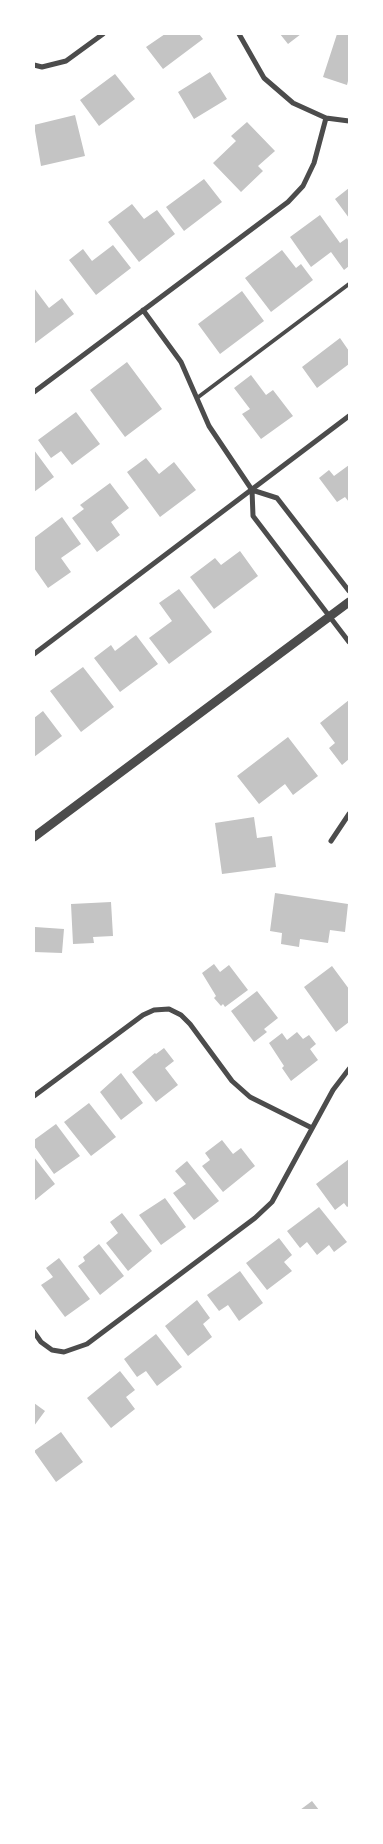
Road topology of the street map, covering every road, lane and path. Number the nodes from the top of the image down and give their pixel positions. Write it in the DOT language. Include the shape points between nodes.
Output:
graph roads {
  1 [pos="102,34"];
  2 [pos="239,34"];
  3 [pos="34,65"];
  4 [pos="326,118"];
  5 [pos="349,121"];
  6 [pos="349,284"];
  7 [pos="143,310"];
  8 [pos="34,392"];
  9 [pos="197,398"];
  10 [pos="349,416"];
  11 [pos="252,490"];
  12 [pos="349,592"];
  13 [pos="349,602"];
  14 [pos="330,617"];
  15 [pos="349,642"];
  16 [pos="34,654"];
  17 [pos="349,814"];
  18 [pos="34,837"];
  19 [pos="331,841"];
  20 [pos="349,1069"];
  21 [pos="34,1096"];
  22 [pos="312,1128"];
  23 [pos="34,1332"];
  1 -- 3 [label="street" via="66,61 42,67"];
  2 -- 4 [label="street" via="264,78 293,103"];
  4 -- 5 [label="street"];
  4 -- 7 [label="street" via="314,162 303,186 288,202"];
  6 -- 9 [label="lane"];
  7 -- 8 [label="street"];
  7 -- 9 [label="street" via="181,362"];
  9 -- 11 [label="street" via="209,426"];
  10 -- 11 [label="street"];
  11 -- 12 [label="street" via="277,498"];
  11 -- 14 [label="street" via="253,516"];
  11 -- 16 [label="street"];
  13 -- 14 [label="street"];
  14 -- 15 [label="street"];
  14 -- 18 [label="street"];
  17 -- 19 [label="street"];
  20 -- 22 [label="street"];
  21 -- 22 [label="street" via="143,1015 169,1009 190,1024 232,1081 250,1097"];
  22 -- 23 [label="street" via="272,1202 256,1218 87,1344 64,1352 52,1350"];
}
